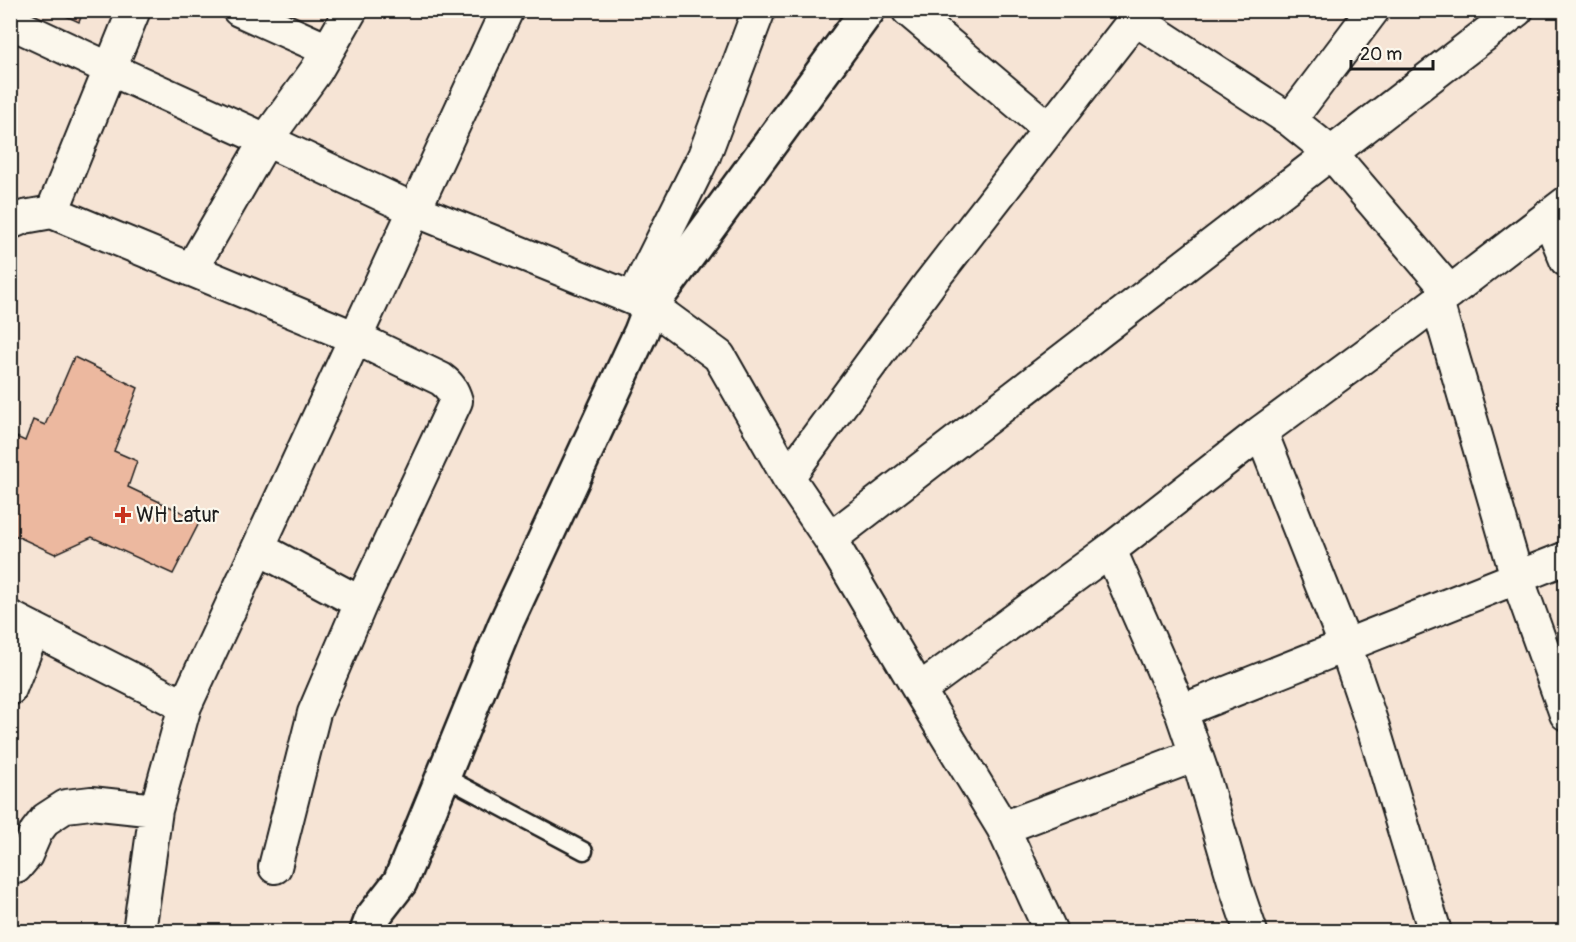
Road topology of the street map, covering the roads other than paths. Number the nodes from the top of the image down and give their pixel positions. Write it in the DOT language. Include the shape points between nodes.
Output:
graph roads {
  1 [pos="134,10"];
  2 [pos="239,10"];
  3 [pos="351,10"];
  4 [pos="507,10"];
  5 [pos="759,10"];
  6 [pos="868,10"];
  7 [pos="908,10"];
  8 [pos="1373,10"];
  9 [pos="1517,10"];
  10 [pos="1138,15"];
  11 [pos="10,22"];
  12 [pos="328,51"];
  13 [pos="110,69"];
  14 [pos="1290,120"];
  15 [pos="1049,129"];
  16 [pos="266,140"];
  17 [pos="1331,153"];
  18 [pos="1557,209"];
  19 [pos="416,210"];
  20 [pos="52,212"];
  21 [pos="10,223"];
  22 [pos="1566,260"];
  23 [pos="191,270"];
  24 [pos="1443,297"];
  25 [pos="642,303"];
  26 [pos="356,338"];
  27 [pos="1261,432"];
  28 [pos="788,477"];
  29 [pos="830,539"];
  30 [pos="258,548"];
  31 [pos="1110,550"];
  32 [pos="1566,558"];
  33 [pos="1517,577"];
  34 [pos="361,603"];
  35 [pos="22,623"];
  36 [pos="1345,645"];
  37 [pos="10,689"];
  38 [pos="919,690"];
  39 [pos="185,705"];
  40 [pos="1181,711"];
  41 [pos="1566,714"];
  42 [pos="1196,755"];
  43 [pos="443,776"];
  44 [pos="156,810"];
  45 [pos="1003,828"];
  46 [pos="584,851"];
  47 [pos="275,867"];
  48 [pos="10,868"];
  49 [pos="139,932"];
  50 [pos="367,932"];
  51 [pos="1051,932"];
  52 [pos="1251,932"];
  53 [pos="1435,932"];
  1 -- 13 [label="street"];
  2 -- 12 [label="street"];
  3 -- 12 [label="street"];
  4 -- 19 [label="street"];
  5 -- 25 [label="street" via="704,156"];
  6 -- 25 [label="street"];
  7 -- 15 [label="street"];
  8 -- 14 [label="street"];
  9 -- 17 [label="street"];
  10 -- 14 [label="street"];
  10 -- 15 [label="street"];
  11 -- 13 [label="street"];
  12 -- 16 [label="street"];
  13 -- 16 [label="street"];
  13 -- 20 [label="street"];
  14 -- 17 [label="street"];
  15 -- 28 [label="street"];
  16 -- 19 [label="street"];
  16 -- 23 [label="street"];
  17 -- 24 [label="street"];
  17 -- 29 [label="street"];
  18 -- 22 [label="street"];
  18 -- 24 [label="street"];
  19 -- 25 [label="street"];
  19 -- 26 [label="street"];
  20 -- 21 [label="street" via="24,216"];
  20 -- 23 [label="street"];
  23 -- 26 [label="street"];
  24 -- 27 [label="street"];
  24 -- 33 [label="street"];
  25 -- 28 [label="street" via="719,356"];
  25 -- 43 [label="street" via="640,332 505,625"];
  26 -- 30 [label="street"];
  26 -- 34 [label="street" via="441,379 449,385 456,400"];
  27 -- 31 [label="street"];
  27 -- 36 [label="street"];
  28 -- 29 [label="street"];
  29 -- 38 [label="street"];
  30 -- 34 [label="street"];
  30 -- 39 [label="street"];
  31 -- 38 [label="street"];
  31 -- 40 [label="street"];
  32 -- 33 [label="street"];
  33 -- 36 [label="street"];
  33 -- 41 [label="street"];
  34 -- 47 [label="street" via="314,713"];
  35 -- 37 [label="street"];
  35 -- 39 [label="street"];
  36 -- 40 [label="street"];
  36 -- 53 [label="street"];
  38 -- 45 [label="street"];
  39 -- 44 [label="street"];
  40 -- 42 [label="street"];
  42 -- 45 [label="street"];
  42 -- 52 [label="street"];
  43 -- 46 [label="lane"];
  43 -- 50 [label="street" via="400,882 372,918"];
  44 -- 48 [label="street" via="91,803 66,806 46,819 26,855 16,867"];
  44 -- 49 [label="street"];
  45 -- 51 [label="street"];
}
